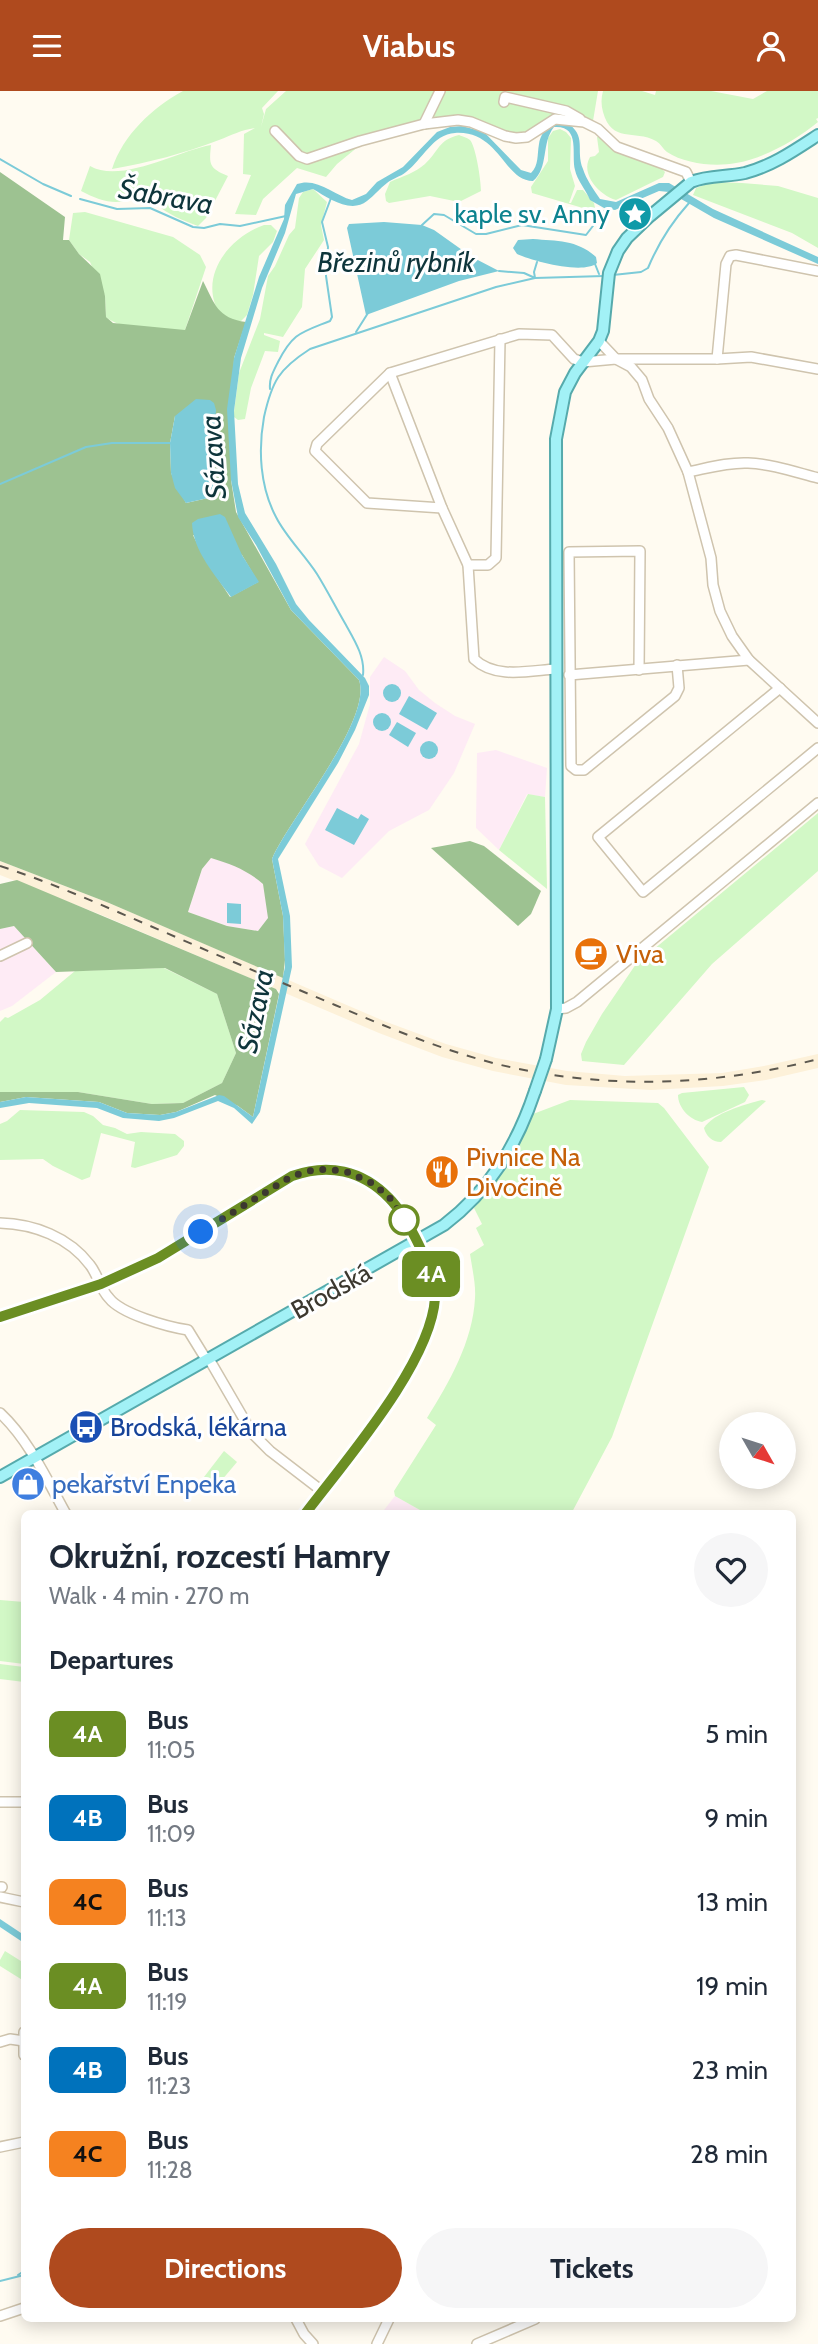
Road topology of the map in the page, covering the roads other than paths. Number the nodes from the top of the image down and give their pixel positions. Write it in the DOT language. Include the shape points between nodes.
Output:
graph roads {
  1 [pos="440,91"];
  2 [pos="504,101"];
  3 [pos="584,122"];
  4 [pos="424,124"];
  5 [pos="275,131"];
  6 [pos="818,135"];
  7 [pos="682,189"];
  8 [pos="818,271"];
  9 [pos="500,339"];
  10 [pos="599,341"];
  11 [pos="616,359"];
  12 [pos="717,359"];
  13 [pos="583,362"];
  14 [pos="818,369"];
  15 [pos="390,373"];
  16 [pos="688,472"];
  17 [pos="818,478"];
  18 [pos="442,508"];
  19 [pos="468,565"];
  20 [pos="749,660"];
  21 [pos="677,666"];
  22 [pos="555,669"];
  23 [pos="639,670"];
  24 [pos="569,675"];
  25 [pos="780,688"];
  26 [pos="818,723"];
  27 [pos="818,748"];
  28 [pos="818,803"];
  29 [pos="27,943"];
  30 [pos="0,956"];
  31 [pos="556,1009"];
  32 [pos="0,1223"];
  33 [pos="417,1242"];
  34 [pos="101,1284"];
  35 [pos="0,1317"];
  36 [pos="209,1360"];
  37 [pos="0,1413"];
  38 [pos="34,1458"];
  39 [pos="0,1477"];
  40 [pos="322,1491"];
  41 [pos="64,1510"];
  42 [pos="308,1510"];
  43 [pos="0,1802"];
  44 [pos="21,1802"];
  45 [pos="0,1897"];
  46 [pos="21,1901"];
  47 [pos="21,2041"];
  48 [pos="0,2042"];
  49 [pos="21,2142"];
  50 [pos="0,2146"];
  51 [pos="21,2309"];
  52 [pos="0,2316"];
  53 [pos="298,2322"];
  54 [pos="388,2322"];
  55 [pos="528,2322"];
  56 [pos="313,2344"];
  57 [pos="377,2344"];
  58 [pos="477,2344"];
  1 -- 4 [label="street"];
  2 -- 3 [label="street" via="505,97 566,111"];
  3 -- 4 [label="street" via="555,119 527,137 516,138 458,120"];
  3 -- 7 [label="street" via="617,147 686,172"];
  4 -- 5 [label="street" via="307,159"];
  6 -- 7 [label="main road" via="749,172 699,179"];
  7 -- 10 [label="main road" via="627,238 612,263"];
  8 -- 12 [label="street" via="730,256"];
  9 -- 13 [label="street" via="519,334 552,335 574,359"];
  9 -- 15 [label="street"];
  9 -- 19 [label="street" via="496,558 488,565"];
  10 -- 11 [label="street"];
  10 -- 13 [label="main road, Brodská"];
  11 -- 12 [label="street"];
  11 -- 13 [label="street"];
  11 -- 16 [label="street" via="642,380"];
  12 -- 14 [label="street" via="751,357"];
  13 -- 22 [label="main road, Brodská" via="561,403 556,439"];
  15 -- 18 [label="street"];
  15 -- 18 [label="street" via="317,444 316,451 367,503"];
  16 -- 17 [label="street" via="746,463"];
  16 -- 20 [label="street" via="720,611"];
  18 -- 19 [label="street"];
  19 -- 22 [label="street" via="474,659 494,672"];
  20 -- 21 [label="street"];
  20 -- 25 [label="street"];
  21 -- 23 [label="street"];
  21 -- 24 [label="street" via="675,696 584,770 576,771 571,766"];
  22 -- 31 [label="main road, Brodská"];
  23 -- 24 [label="street"];
  23 -- 24 [label="street" via="640,551 569,552"];
  25 -- 26 [label="street"];
  25 -- 27 [label="street" via="598,837 643,893"];
  28 -- 31 [label="street" via="577,1002"];
  29 -- 30 [label="street"];
  31 -- 33 [label="main road, Brodská, bridge" via="546,1059 516,1140 491,1179 455,1216"];
  32 -- 34 [label="street" via="40,1229 62,1240 92,1267"];
  33 -- 34 [label="street" via="392,1200 374,1184 345,1171 316,1169 292,1176 158,1258"];
  33 -- 36 [label="main road, Brodská"];
  33 -- 40 [label="street" via="435,1289 432,1319 418,1353 386,1405"];
  34 -- 35 [label="street"];
  34 -- 36 [label="street" via="109,1299 124,1310 188,1330"];
  36 -- 38 [label="main road, Brodská"];
  36 -- 40 [label="street" via="252,1433"];
  37 -- 38 [label="street"];
  38 -- 39 [label="main road, Brodská"];
  38 -- 41 [label="street"];
  40 -- 42 [label="street"];
  43 -- 44 [label="street"];
  45 -- 46 [label="street"];
  47 -- 48 [label="street"];
  49 -- 50 [label="street"];
  51 -- 52 [label="street"];
  53 -- 56 [label="street"];
  54 -- 57 [label="street"];
  55 -- 58 [label="street"];
}
